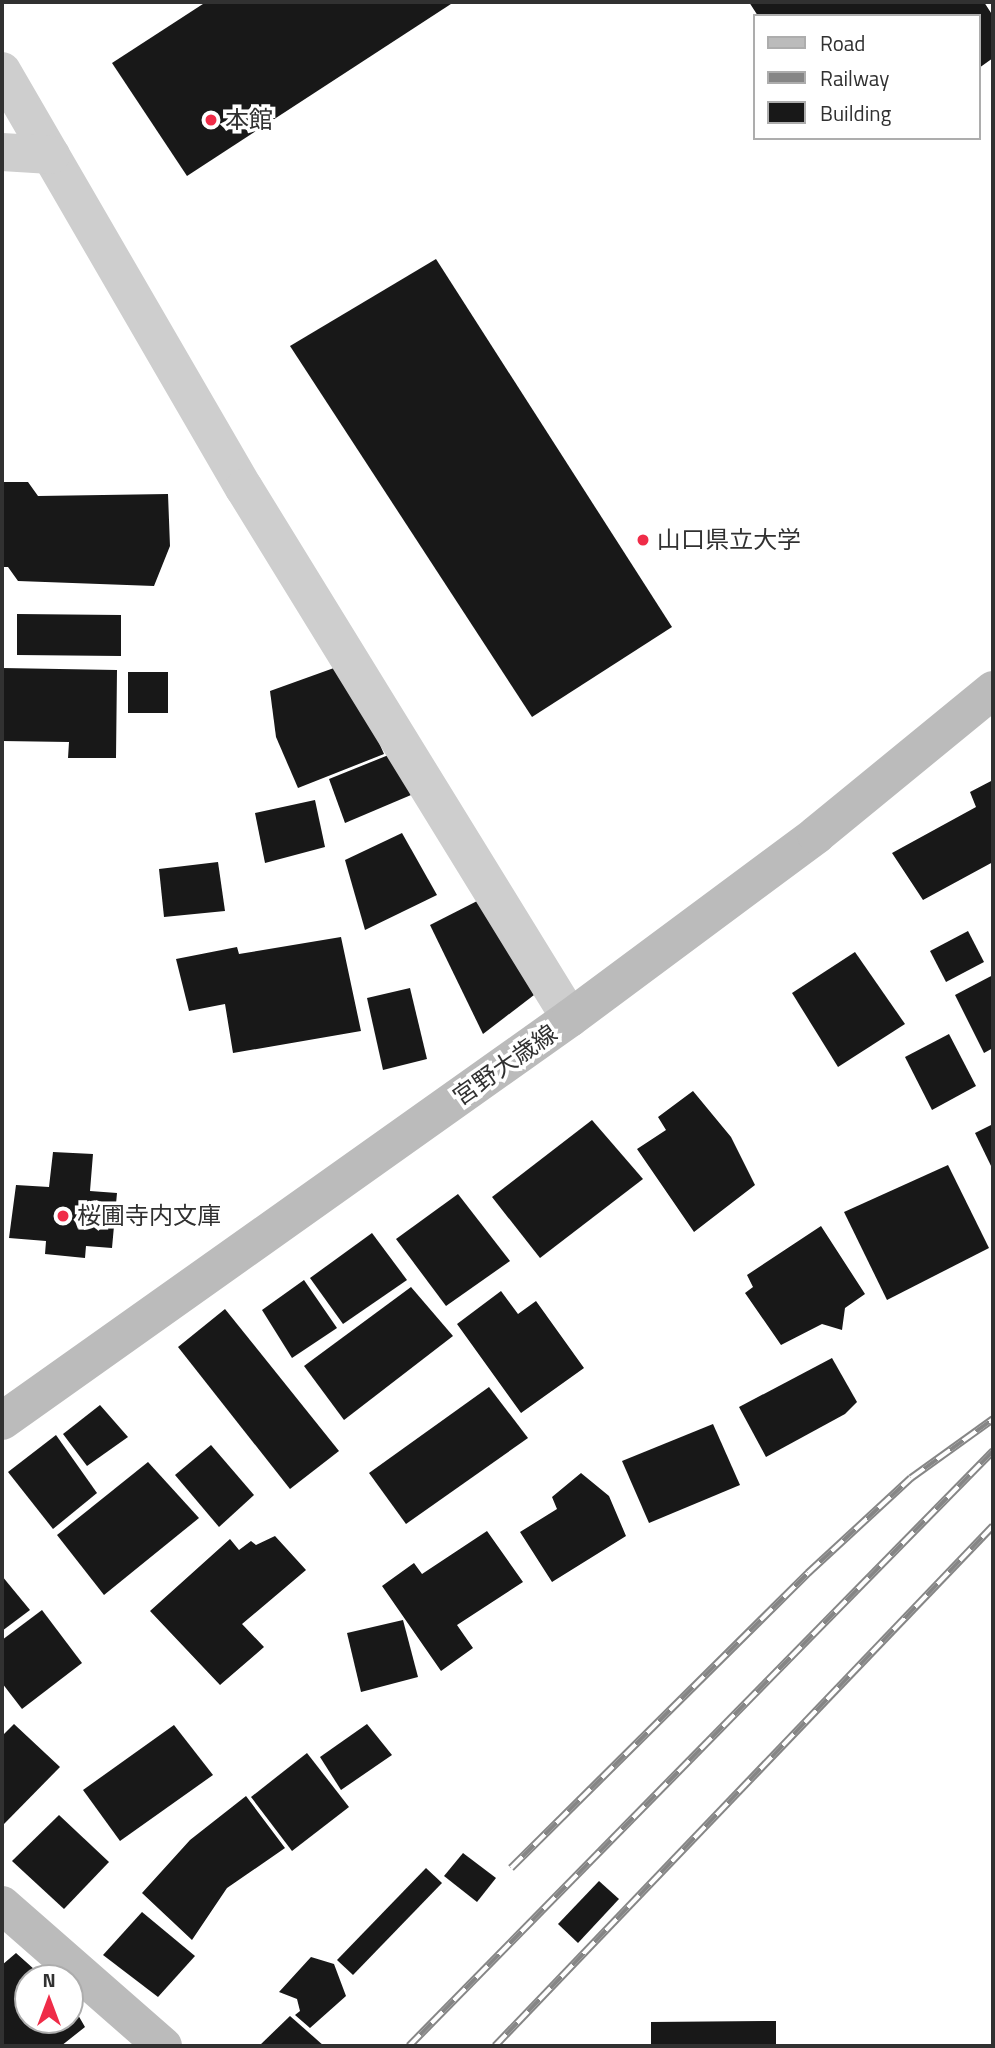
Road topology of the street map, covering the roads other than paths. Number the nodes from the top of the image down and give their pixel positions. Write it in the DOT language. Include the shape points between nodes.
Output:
graph roads {
  1 [pos="2,71"];
  2 [pos="2,152"];
  3 [pos="51,155"];
  4 [pos="993,690"];
  5 [pos="570,1018"];
  6 [pos="2,1421"];
  7 [pos="2,1905"];
  8 [pos="163,2046"];
  1 -- 3 [label="street"];
  2 -- 3 [label="street"];
  3 -- 5 [label="street" via="244,488"];
  4 -- 5 [label="main road, 宮野大歳線" via="816,835"];
  5 -- 6 [label="main road, 宮野大歳線"];
  7 -- 8 [label="main road"];
}
